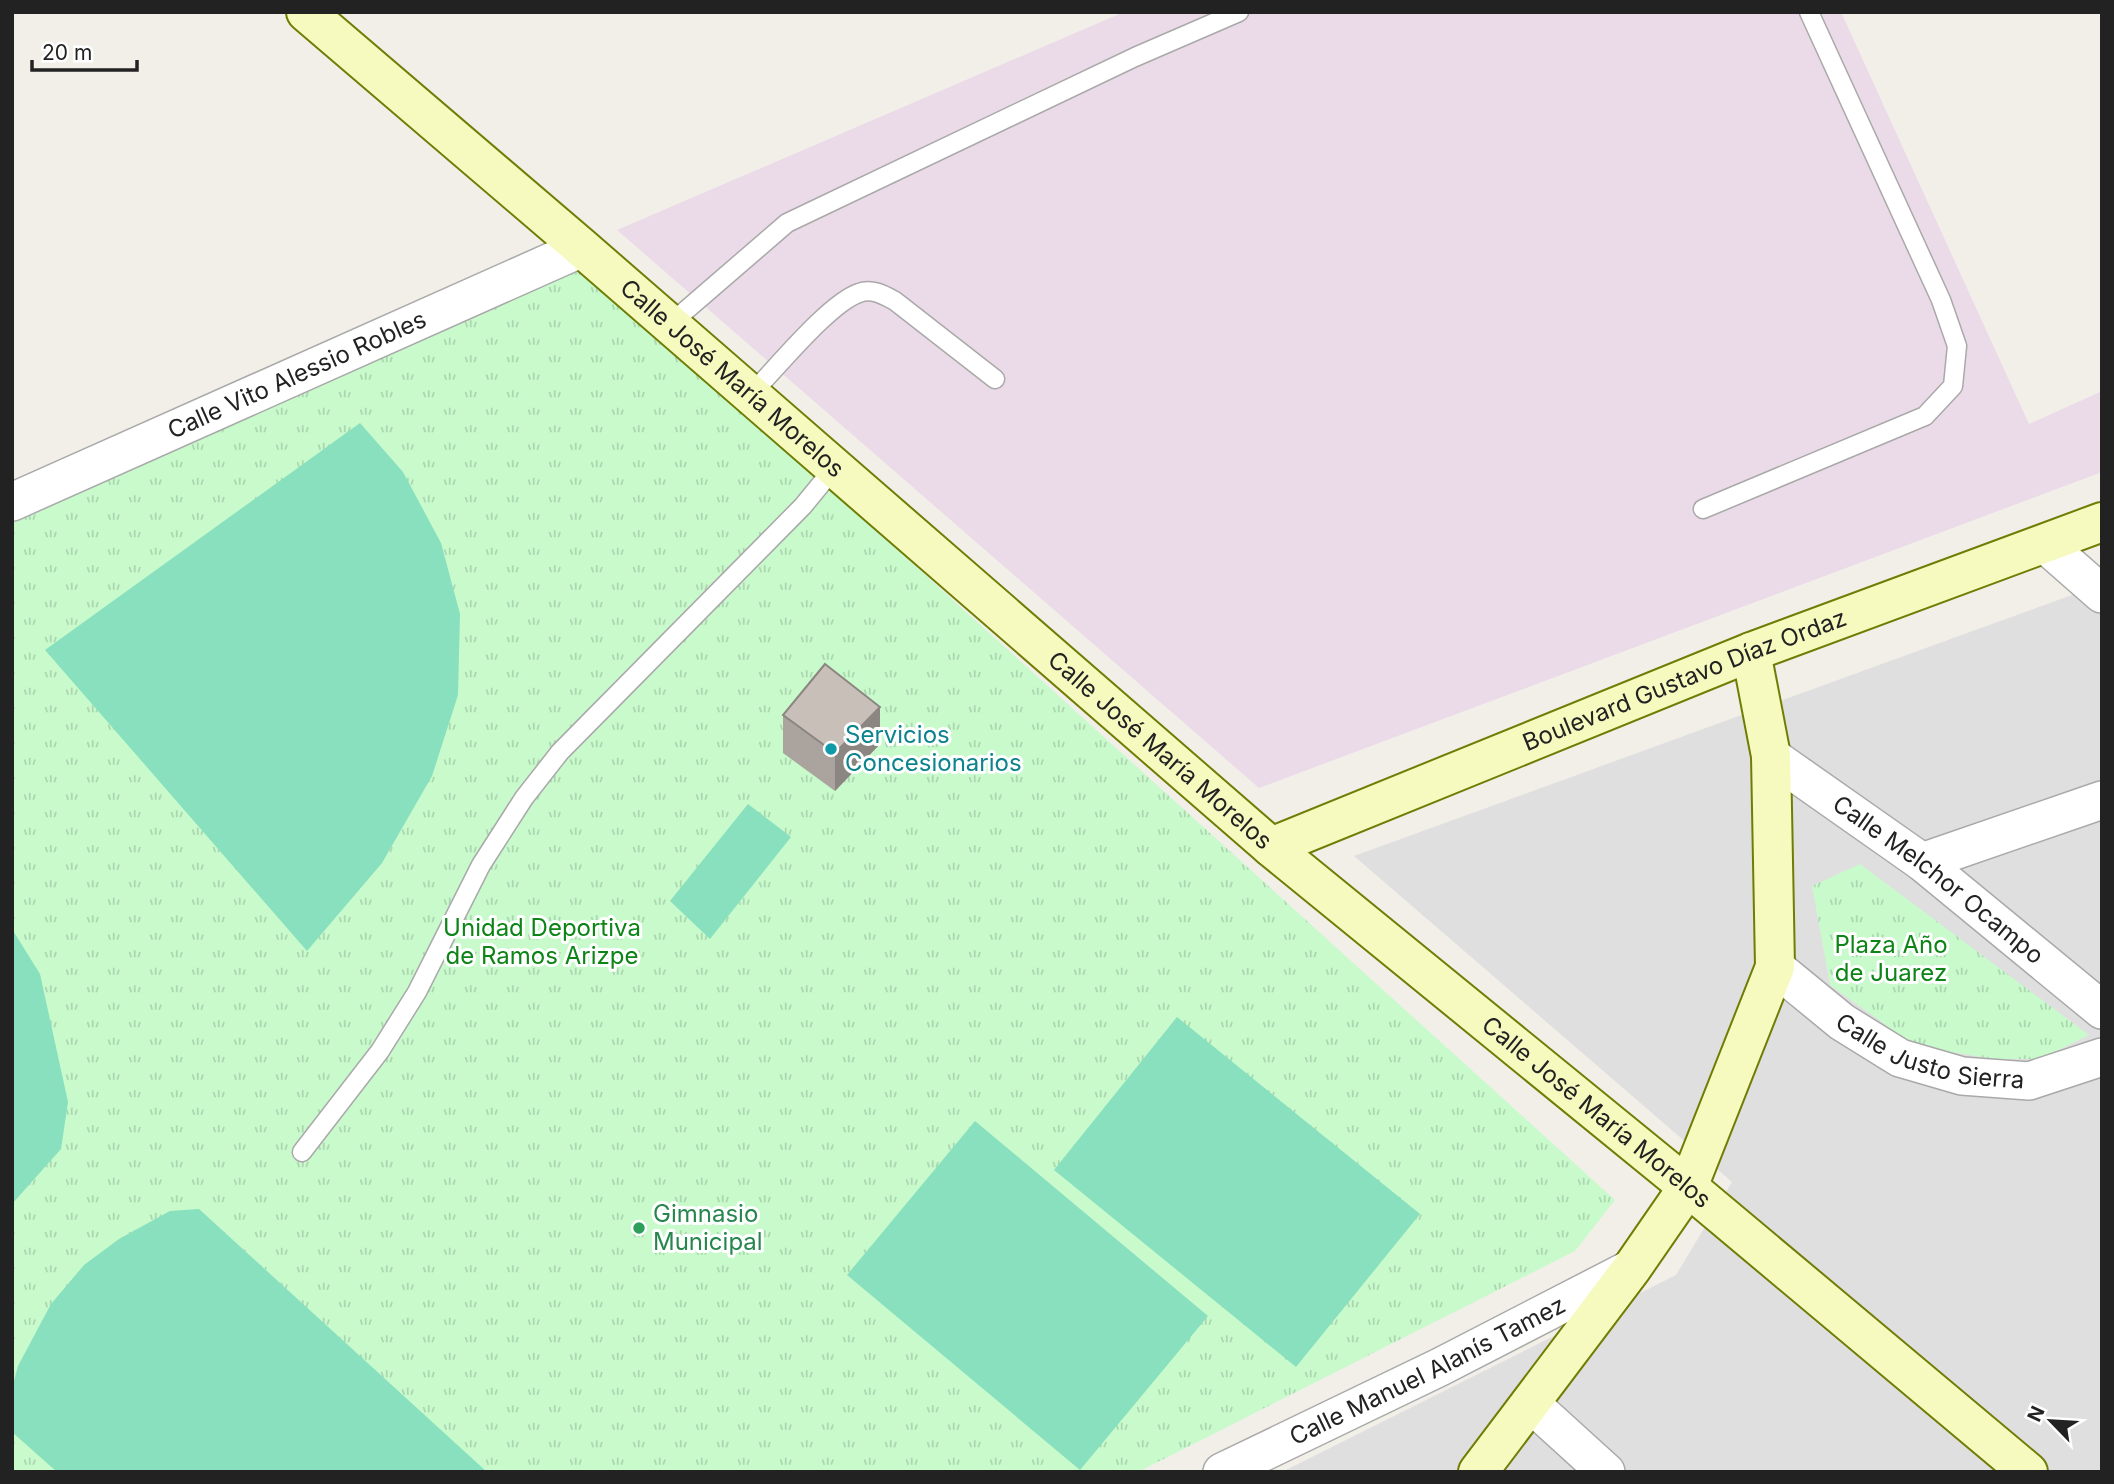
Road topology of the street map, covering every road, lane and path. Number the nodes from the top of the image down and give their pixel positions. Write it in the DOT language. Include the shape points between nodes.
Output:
graph roads {
  1 [pos="306,12"];
  2 [pos="1239,12"];
  3 [pos="1808,12"];
  4 [pos="582,248"];
  5 [pos="670,324"];
  6 [pos="995,379"];
  7 [pos="751,394"];
  8 [pos="835,467"];
  9 [pos="12,502"];
  10 [pos="1703,509"];
  11 [pos="2102,522"];
  12 [pos="2045,544"];
  13 [pos="2102,594"];
  14 [pos="1751,652"];
  15 [pos="1771,756"];
  16 [pos="2102,800"];
  17 [pos="1271,847"];
  18 [pos="1922,862"];
  19 [pos="1775,967"];
  20 [pos="2102,1010"];
  21 [pos="2102,1057"];
  22 [pos="302,1152"];
  23 [pos="1688,1187"];
  24 [pos="1632,1268"];
  25 [pos="1530,1404"];
  26 [pos="1222,1472"];
  27 [pos="1478,1472"];
  28 [pos="1606,1472"];
  29 [pos="2028,1472"];
  1 -- 4 [label="street, Calle José María Morelos"];
  2 -- 5 [label="lane" via="787,223"];
  3 -- 10 [label="lane" via="1941,300 1957,346 1953,386 1925,416"];
  4 -- 5 [label="street, Calle José María Morelos"];
  4 -- 9 [label="street, Calle Vito Alessio Robles"];
  5 -- 7 [label="street, Calle José María Morelos"];
  6 -- 7 [label="lane" via="895,301 879,292 860,292 837,307"];
  7 -- 8 [label="street, Calle José María Morelos"];
  8 -- 17 [label="street, Calle José María Morelos"];
  8 -- 22 [label="lane" via="803,506 560,752 524,797 481,865 417,992 380,1051"];
  11 -- 12 [label="street, Boulevard Gustavo Díaz Ordaz"];
  12 -- 13 [label="street"];
  12 -- 14 [label="street, Boulevard Gustavo Díaz Ordaz"];
  14 -- 15 [label="street"];
  14 -- 17 [label="street, Boulevard Gustavo Díaz Ordaz"];
  15 -- 18 [label="street, Calle Melchor Ocampo"];
  15 -- 19 [label="street"];
  16 -- 18 [label="street"];
  17 -- 23 [label="street, Calle José María Morelos"];
  18 -- 20 [label="street, Calle Melchor Ocampo"];
  19 -- 21 [label="street, Calle Justo Sierra" via="1842,1022 1900,1058 1962,1076 2029,1081"];
  19 -- 23 [label="street"];
  23 -- 24 [label="street"];
  23 -- 29 [label="street, Calle José María Morelos"];
  24 -- 25 [label="street"];
  24 -- 26 [label="street, Calle Manuel Alanís Tamez"];
  25 -- 27 [label="street"];
  25 -- 28 [label="street"];
}
